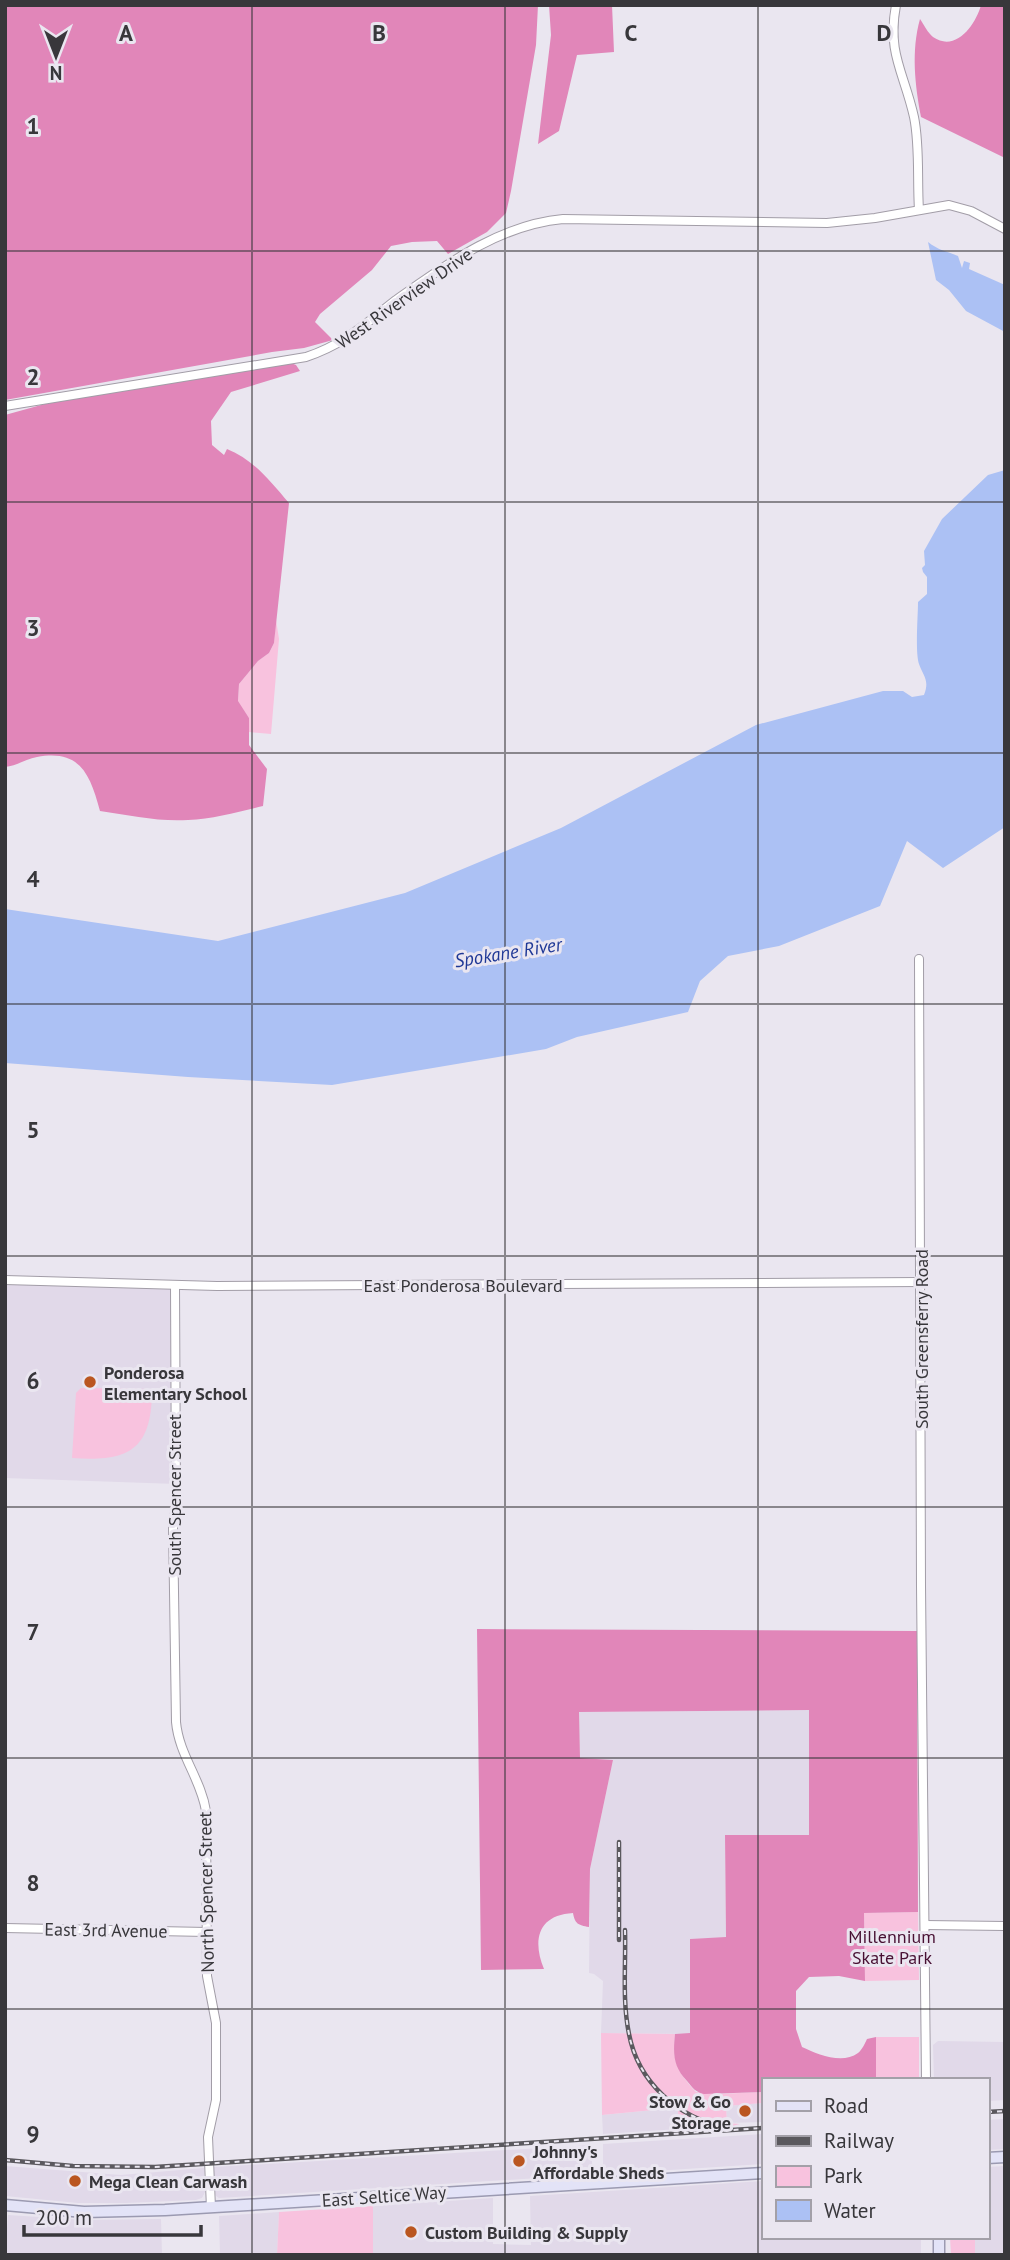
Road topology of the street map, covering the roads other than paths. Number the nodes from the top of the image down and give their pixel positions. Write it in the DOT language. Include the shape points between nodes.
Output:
graph roads {
  1 [pos="896,5"];
  2 [pos="919,210"];
  3 [pos="1005,229"];
  4 [pos="5,406"];
  5 [pos="919,959"];
  6 [pos="5,1280"];
  7 [pos="920,1282"];
  8 [pos="175,1285"];
  9 [pos="176,1664"];
  10 [pos="925,1925"];
  11 [pos="1005,1926"];
  12 [pos="5,1928"];
  13 [pos="207,1932"];
  14 [pos="926,2078"];
  15 [pos="762,2173"];
  16 [pos="5,2205"];
  17 [pos="211,2208"];
  1 -- 2 [label="street" via="892,37 914,118"];
  2 -- 3 [label="street, West Riverview Drive" via="960,207"];
  2 -- 4 [label="street, West Riverview Drive" via="827,223 538,222 463,255 347,339 317,354"];
  5 -- 7 [label="street, South Greensferry Road"];
  6 -- 8 [label="street, East Ponderosa Boulevard"];
  7 -- 8 [label="street, East Ponderosa Boulevard"];
  7 -- 10 [label="street, South Greensferry Road"];
  8 -- 9 [label="street, South Spencer Street"];
  9 -- 13 [label="street, North Spencer Street" via="178,1740 206,1811"];
  10 -- 11 [label="street"];
  10 -- 14 [label="street, South Greensferry Road"];
  12 -- 13 [label="street, East 3rd Avenue"];
  13 -- 17 [label="street, North Spencer Street" via="208,1985 216,2023 216,2099 208,2137"];
  15 -- 17 [label="main road, East Seltice Way"];
  16 -- 17 [label="main road, East Seltice Way" via="116,2212"];
}
